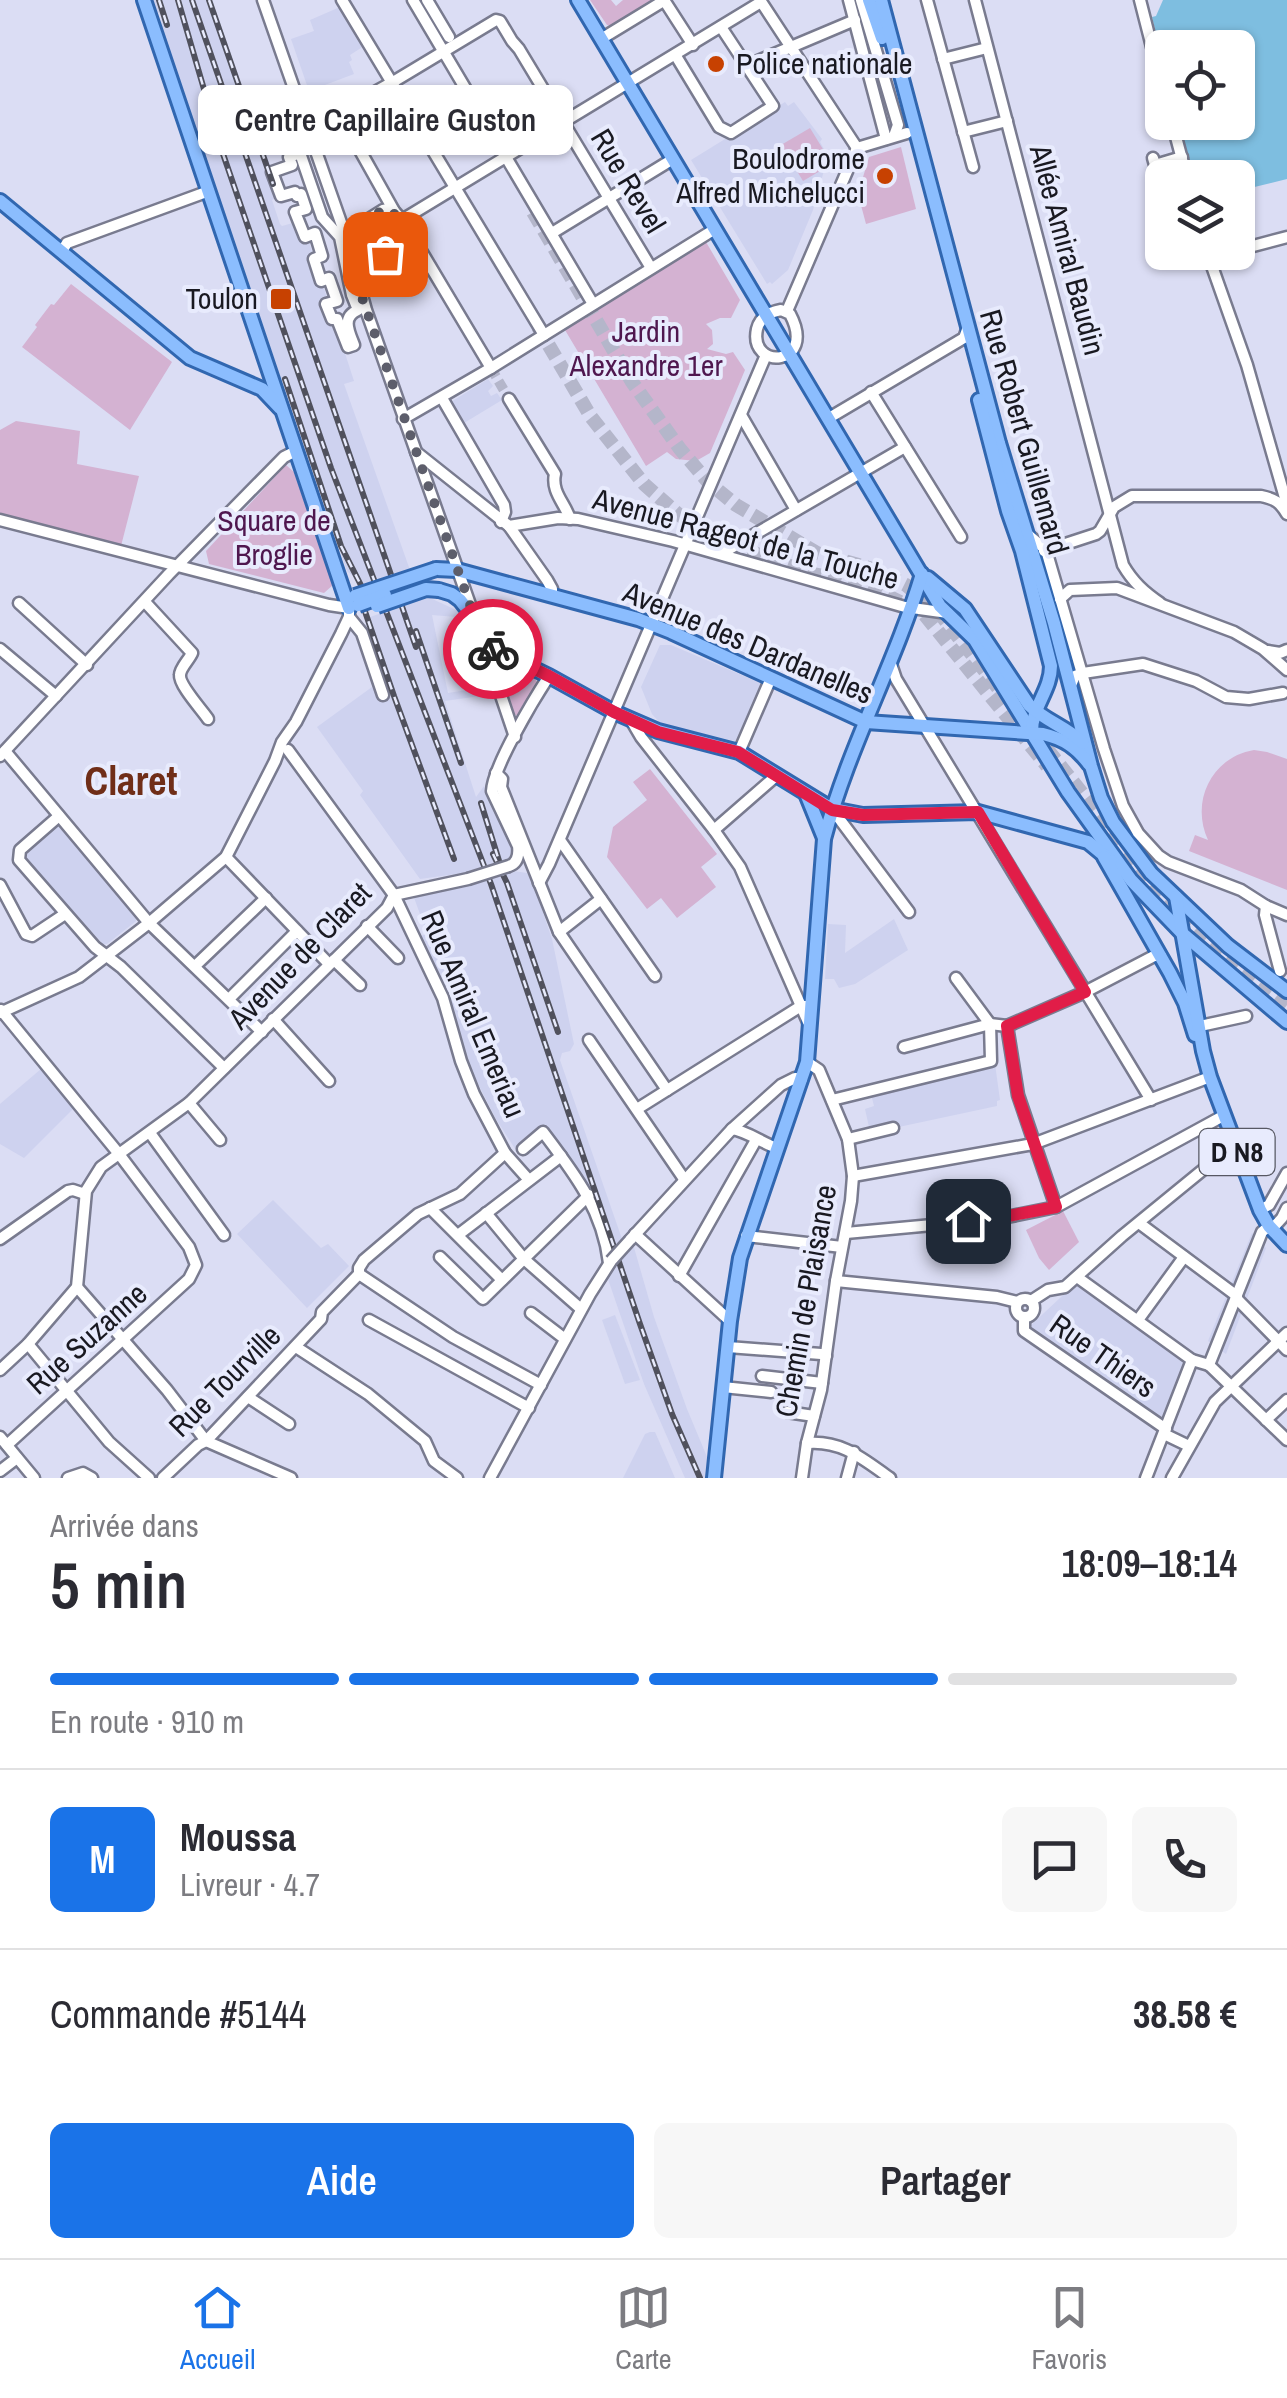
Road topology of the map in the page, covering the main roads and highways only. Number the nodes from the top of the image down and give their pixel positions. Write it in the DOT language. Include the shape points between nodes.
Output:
graph roads {
  1 [pos="144,0"];
  2 [pos="578,0"];
  3 [pos="875,0"];
  4 [pos="900,134"];
  5 [pos="0,201"];
  6 [pos="968,336"];
  7 [pos="284,414"];
  8 [pos="1029,562"];
  9 [pos="922,574"];
  10 [pos="444,575"];
  11 [pos="1017,688"];
  12 [pos="1045,690"];
  13 [pos="1035,711"];
  14 [pos="866,722"];
  15 [pos="1032,734"];
  16 [pos="1086,746"];
  17 [pos="1091,766"];
  18 [pos="1068,792"];
  19 [pos="806,794"];
  20 [pos="832,810"];
  21 [pos="824,839"];
  22 [pos="1100,852"];
  23 [pos="1130,880"];
  24 [pos="1176,896"];
  25 [pos="1182,933"];
  26 [pos="1216,963"];
  27 [pos="1189,976"];
  28 [pos="1172,978"];
  29 [pos="1287,991"];
  30 [pos="1287,1022"];
  31 [pos="1203,1050"];
  32 [pos="1287,1244"];
  33 [pos="714,1478"];
  1 -- 7 [label="main road"];
  2 -- 9 [label="main road"];
  3 -- 4 [label="main road"];
  3 -- 4 [label="main road" via="909,108"];
  4 -- 6 [label="main road, Rue Robert Guillemard"];
  4 -- 6 [label="main road, Rue Robert Guillemard" via="928,180"];
  5 -- 7 [label="main road" via="190,358 262,390"];
  6 -- 8 [label="main road, Rue Robert Guillemard"];
  6 -- 8 [label="main road, Rue Robert Guillemard" via="1008,511"];
  7 -- 10 [label="main road, bridge" via="340,585 354,607"];
  8 -- 12 [label="main road, Rue Robert Guillemard" via="1051,666"];
  8 -- 16 [label="main road, Rue Robert Guillemard" via="1054,624"];
  9 -- 11 [label="main road" via="965,609"];
  9 -- 14 [label="main road"];
  9 -- 15 [label="main road" via="940,606 974,640"];
  10 -- 14 [label="main road, Avenue des Dardanelles" via="650,624"];
  10 -- 19 [label="main road" via="499,652 658,732 738,752"];
  11 -- 12 [label="main road"];
  11 -- 13 [label="main road"];
  12 -- 13 [label="main road, Rue Robert Guillemard"];
  13 -- 15 [label="main road, Rue Robert Guillemard"];
  13 -- 16 [label="main road"];
  14 -- 15 [label="main road, Avenue des Dardanelles"];
  14 -- 20 [label="main road"];
  15 -- 17 [label="main road, Avenue des Dardanelles" via="1065,740"];
  15 -- 18 [label="main road"];
  16 -- 17 [label="main road, Rue Robert Guillemard"];
  17 -- 24 [label="main road, Rue Robert Guillemard" via="1121,834"];
  18 -- 22 [label="main road, D N8"];
  18 -- 23 [label="main road"];
  19 -- 20 [label="main road"];
  19 -- 21 [label="main road"];
  20 -- 21 [label="main road"];
  20 -- 22 [label="main road" via="978,812 1076,838"];
  21 -- 33 [label="main road" via="804,1071 746,1236"];
  22 -- 23 [label="main road"];
  22 -- 28 [label="main road, D N8"];
  23 -- 25 [label="main road"];
  24 -- 25 [label="main road, D N8"];
  24 -- 29 [label="main road, Rue Robert Guillemard"];
  25 -- 26 [label="main road"];
  25 -- 27 [label="main road, D N8"];
  26 -- 27 [label="main road"];
  26 -- 30 [label="main road"];
  27 -- 28 [label="main road"];
  27 -- 31 [label="main road, D N8"];
  28 -- 31 [label="main road, D N8"];
  31 -- 32 [label="main road, D N8" via="1260,1210"];
}
